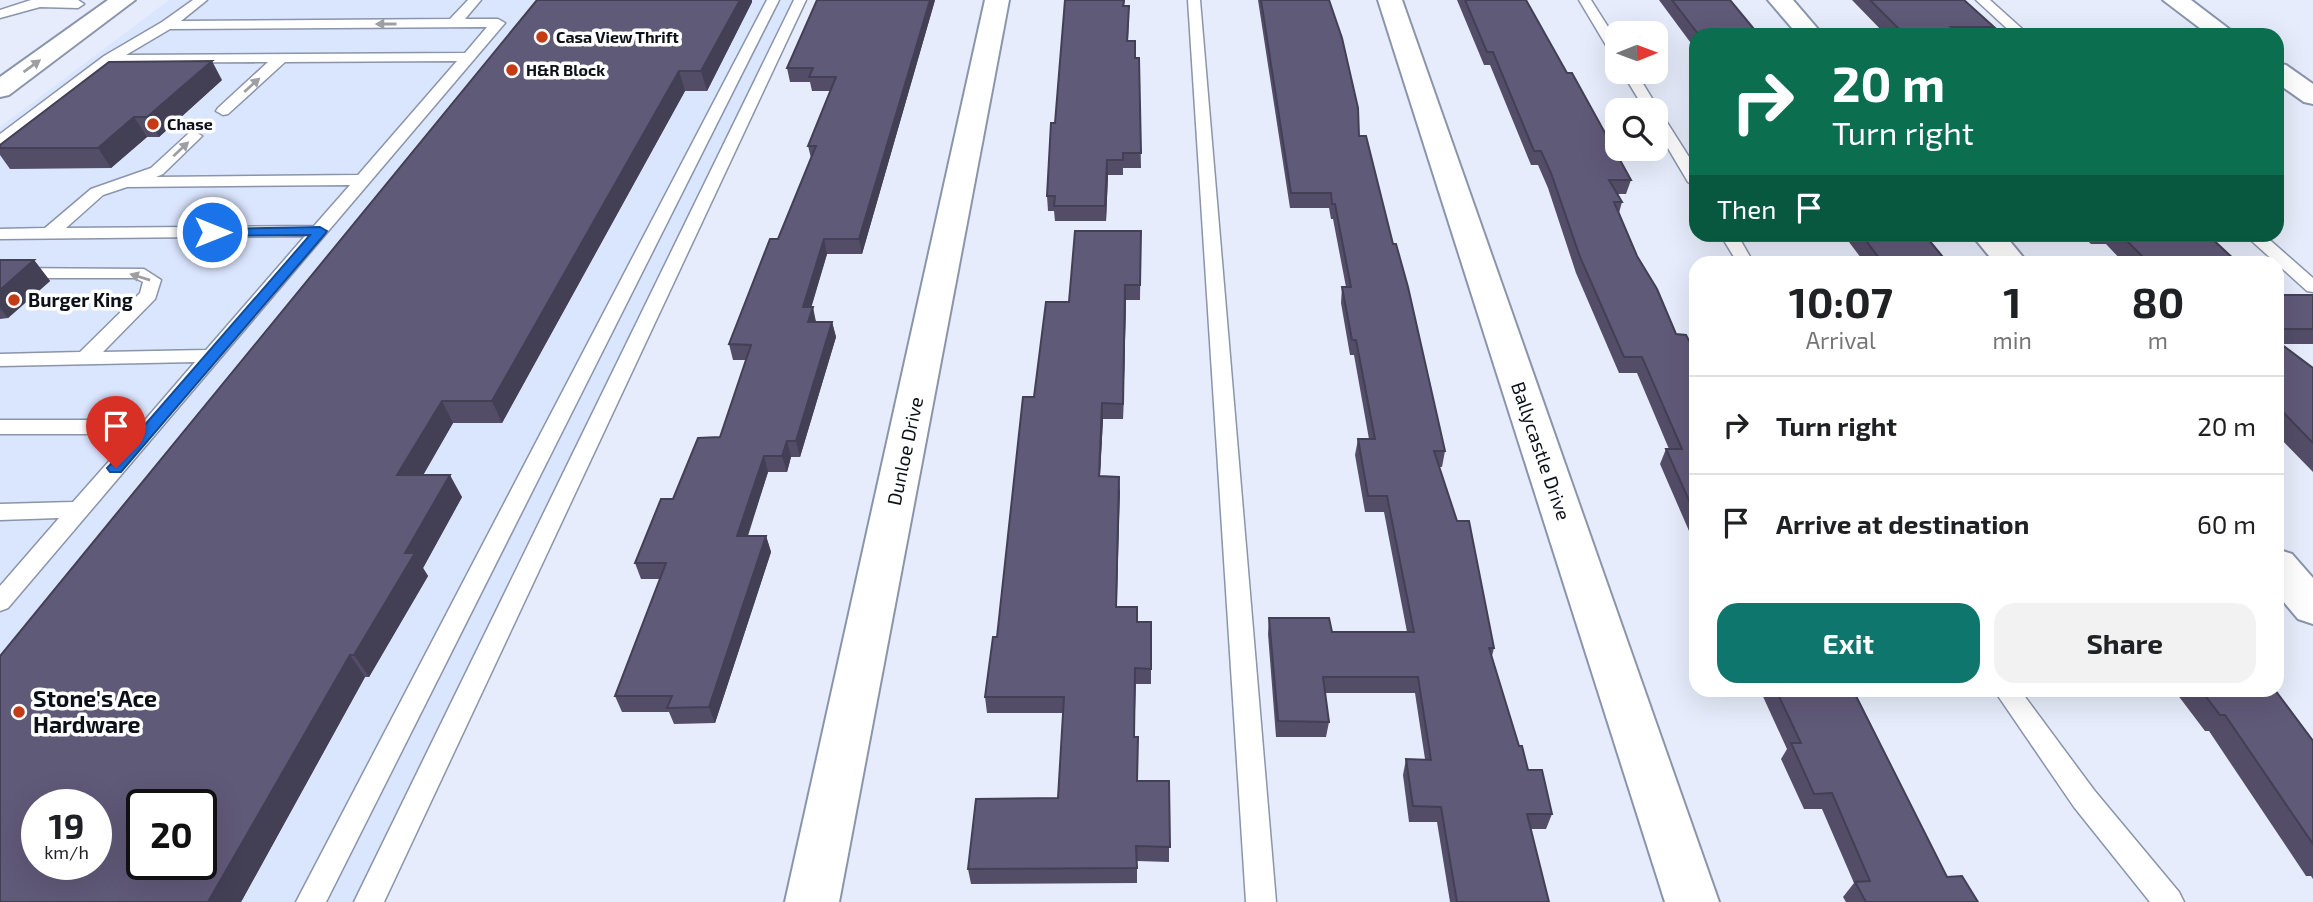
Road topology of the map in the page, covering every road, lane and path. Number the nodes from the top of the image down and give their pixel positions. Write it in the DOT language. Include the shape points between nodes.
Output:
graph roads {
  1 [pos="123,0"];
  2 [pos="201,0"];
  3 [pos="475,0"];
  4 [pos="773,0"];
  5 [pos="800,0"];
  6 [pos="997,0"];
  7 [pos="1194,0"];
  8 [pos="1390,0"];
  9 [pos="1585,0"];
  10 [pos="1780,0"];
  11 [pos="1982,0"];
  12 [pos="2175,0"];
  13 [pos="80,2"];
  14 [pos="41,10"];
  15 [pos="0,14"];
  16 [pos="454,23"];
  17 [pos="167,25"];
  18 [pos="1805,28"];
  19 [pos="2014,28"];
  20 [pos="2215,28"];
  21 [pos="1605,32"];
  22 [pos="469,57"];
  23 [pos="281,58"];
  24 [pos="109,59"];
  25 [pos="2284,76"];
  26 [pos="0,89"];
  27 [pos="2313,96"];
  28 [pos="223,111"];
  29 [pos="194,136"];
  30 [pos="1668,136"];
  31 [pos="0,141"];
  32 [pos="1689,170"];
  33 [pos="365,180"];
  34 [pos="124,182"];
  35 [pos="320,231"];
  36 [pos="50,233"];
  37 [pos="0,234"];
  38 [pos="1993,242"];
  39 [pos="2261,242"];
  40 [pos="2006,256"];
  41 [pos="2277,256"];
  42 [pos="2284,262"];
  43 [pos="0,273"];
  44 [pos="2313,287"];
  45 [pos="213,356"];
  46 [pos="86,358"];
  47 [pos="0,360"];
  48 [pos="0,427"];
  49 [pos="151,427"];
  50 [pos="80,510"];
  51 [pos="0,512"];
  52 [pos="2284,573"];
  53 [pos="0,602"];
  54 [pos="2313,607"];
  55 [pos="2011,697"];
  56 [pos="311,902"];
  57 [pos="369,902"];
  58 [pos="812,902"];
  59 [pos="1261,902"];
  60 [pos="1692,902"];
  61 [pos="2169,902"];
  26 -- 1 [label="street, one-way"];
  2 -- 17 [label="lane"];
  3 -- 16 [label="lane"];
  4 -- 56 [label="lane"];
  5 -- 57 [label="lane"];
  6 -- 58 [label="street, Dunloe Drive"];
  7 -- 59 [label="lane"];
  8 -- 60 [label="street, Ballycastle Drive"];
  9 -- 21 [label="lane"];
  10 -- 18 [label="street"];
  11 -- 19 [label="lane"];
  12 -- 20 [label="street"];
  13 -- 14 [label="street"];
  14 -- 15 [label="lane"];
  16 -- 17 [label="lane, one-way"];
  16 -- 22 [label="lane" via="498,23"];
  17 -- 24 [label="lane"];
  22 -- 23 [label="lane"];
  22 -- 33 [label="lane"];
  23 -- 24 [label="lane"];
  28 -- 23 [label="lane, one-way"];
  24 -- 31 [label="lane"];
  25 -- 27 [label="street"];
  34 -- 29 [label="lane, one-way" via="157,171"];
  30 -- 32 [label="lane"];
  33 -- 34 [label="lane"];
  33 -- 35 [label="lane"];
  34 -- 36 [label="lane" via="97,191"];
  35 -- 36 [label="lane"];
  35 -- 45 [label="lane"];
  36 -- 37 [label="lane"];
  38 -- 40 [label="street"];
  39 -- 41 [label="lane"];
  42 -- 44 [label="lane"];
  46 -- 43 [label="lane, one-way" via="149,295 152,281 138,273"];
  45 -- 46 [label="lane"];
  45 -- 49 [label="lane"];
  46 -- 47 [label="lane"];
  48 -- 49 [label="lane"];
  49 -- 50 [label="lane"];
  50 -- 51 [label="lane"];
  50 -- 53 [label="lane"];
  52 -- 54 [label="street"];
  55 -- 61 [label="lane" via="2114,839"];
}
